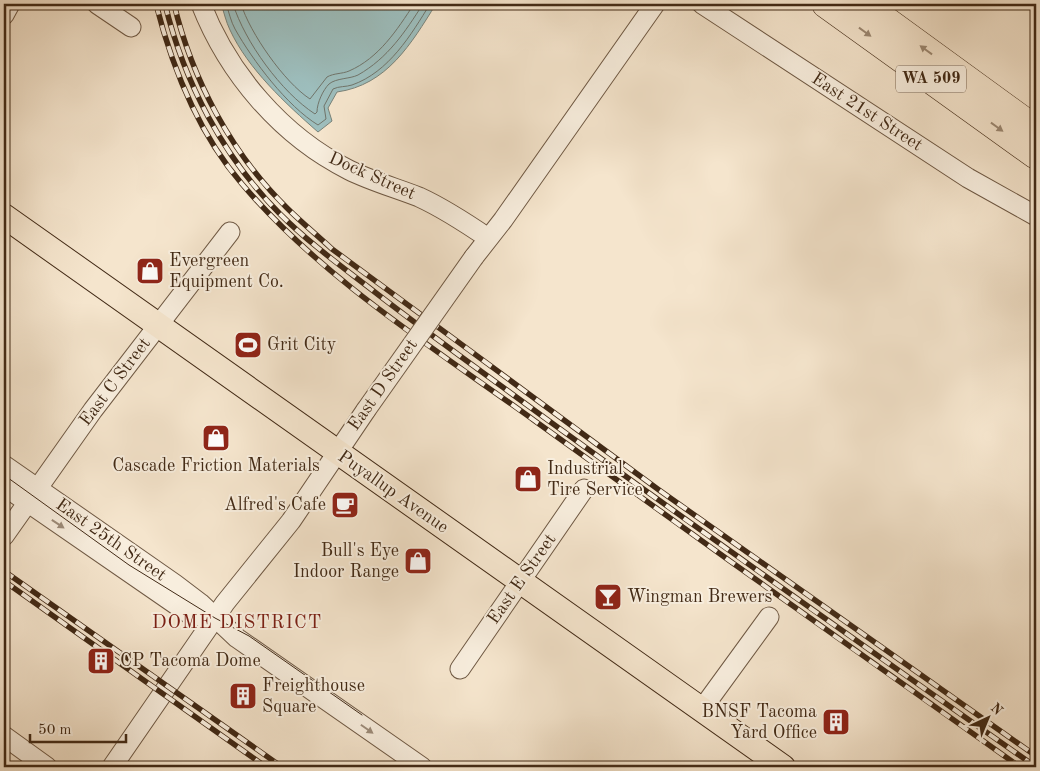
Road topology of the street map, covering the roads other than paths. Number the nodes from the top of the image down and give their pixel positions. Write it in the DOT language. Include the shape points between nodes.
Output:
graph roads {
  1 [pos="10,4"];
  2 [pos="97,4"];
  3 [pos="201,4"];
  4 [pos="655,4"];
  5 [pos="702,4"];
  6 [pos="826,4"];
  7 [pos="863,4"];
  8 [pos="4,15"];
  9 [pos="131,27"];
  10 [pos="1036,130"];
  11 [pos="1036,155"];
  12 [pos="4,216"];
  13 [pos="1036,216"];
  14 [pos="230,232"];
  15 [pos="488,238"];
  16 [pos="157,325"];
  17 [pos="337,453"];
  18 [pos="4,466"];
  19 [pos="4,486"];
  20 [pos="584,489"];
  21 [pos="32,496"];
  22 [pos="4,536"];
  23 [pos="520,582"];
  24 [pos="769,617"];
  25 [pos="215,618"];
  26 [pos="460,668"];
  27 [pos="702,709"];
  28 [pos="4,736"];
  29 [pos="47,767"];
  30 [pos="112,767"];
  31 [pos="422,767"];
  32 [pos="783,767"];
  1 -- 8 [label="street"];
  2 -- 9 [label="street"];
  3 -- 15 [label="street, Dock Street" via="212,33 244,81 278,120 297,136 349,170 421,198"];
  4 -- 15 [label="street, East D Street"];
  5 -- 13 [label="street, East 21st Street" via="968,178"];
  6 -- 11 [label="highway, WA 509, one-way"];
  10 -- 7 [label="highway, WA 509, one-way"];
  12 -- 16 [label="main road, Puyallup Avenue"];
  14 -- 16 [label="street, East C Street"];
  15 -- 17 [label="street, East D Street, bridge"];
  16 -- 17 [label="main road, Puyallup Avenue"];
  16 -- 21 [label="street, East C Street"];
  17 -- 23 [label="main road, Puyallup Avenue"];
  17 -- 25 [label="street, East D Street" via="291,520"];
  18 -- 21 [label="street, East 25th Street"];
  19 -- 21 [label="street, East 25th Street"];
  20 -- 23 [label="street, East E Street"];
  21 -- 22 [label="street, East C Street"];
  21 -- 25 [label="street, East 25th Street" via="191,614"];
  23 -- 26 [label="street, East E Street"];
  23 -- 27 [label="main road, Puyallup Avenue"];
  24 -- 27 [label="street"];
  25 -- 30 [label="street, East D Street"];
  25 -- 31 [label="street, one-way" via="237,638"];
  27 -- 32 [label="main road, Puyallup Avenue"];
  28 -- 29 [label="street"];
}
